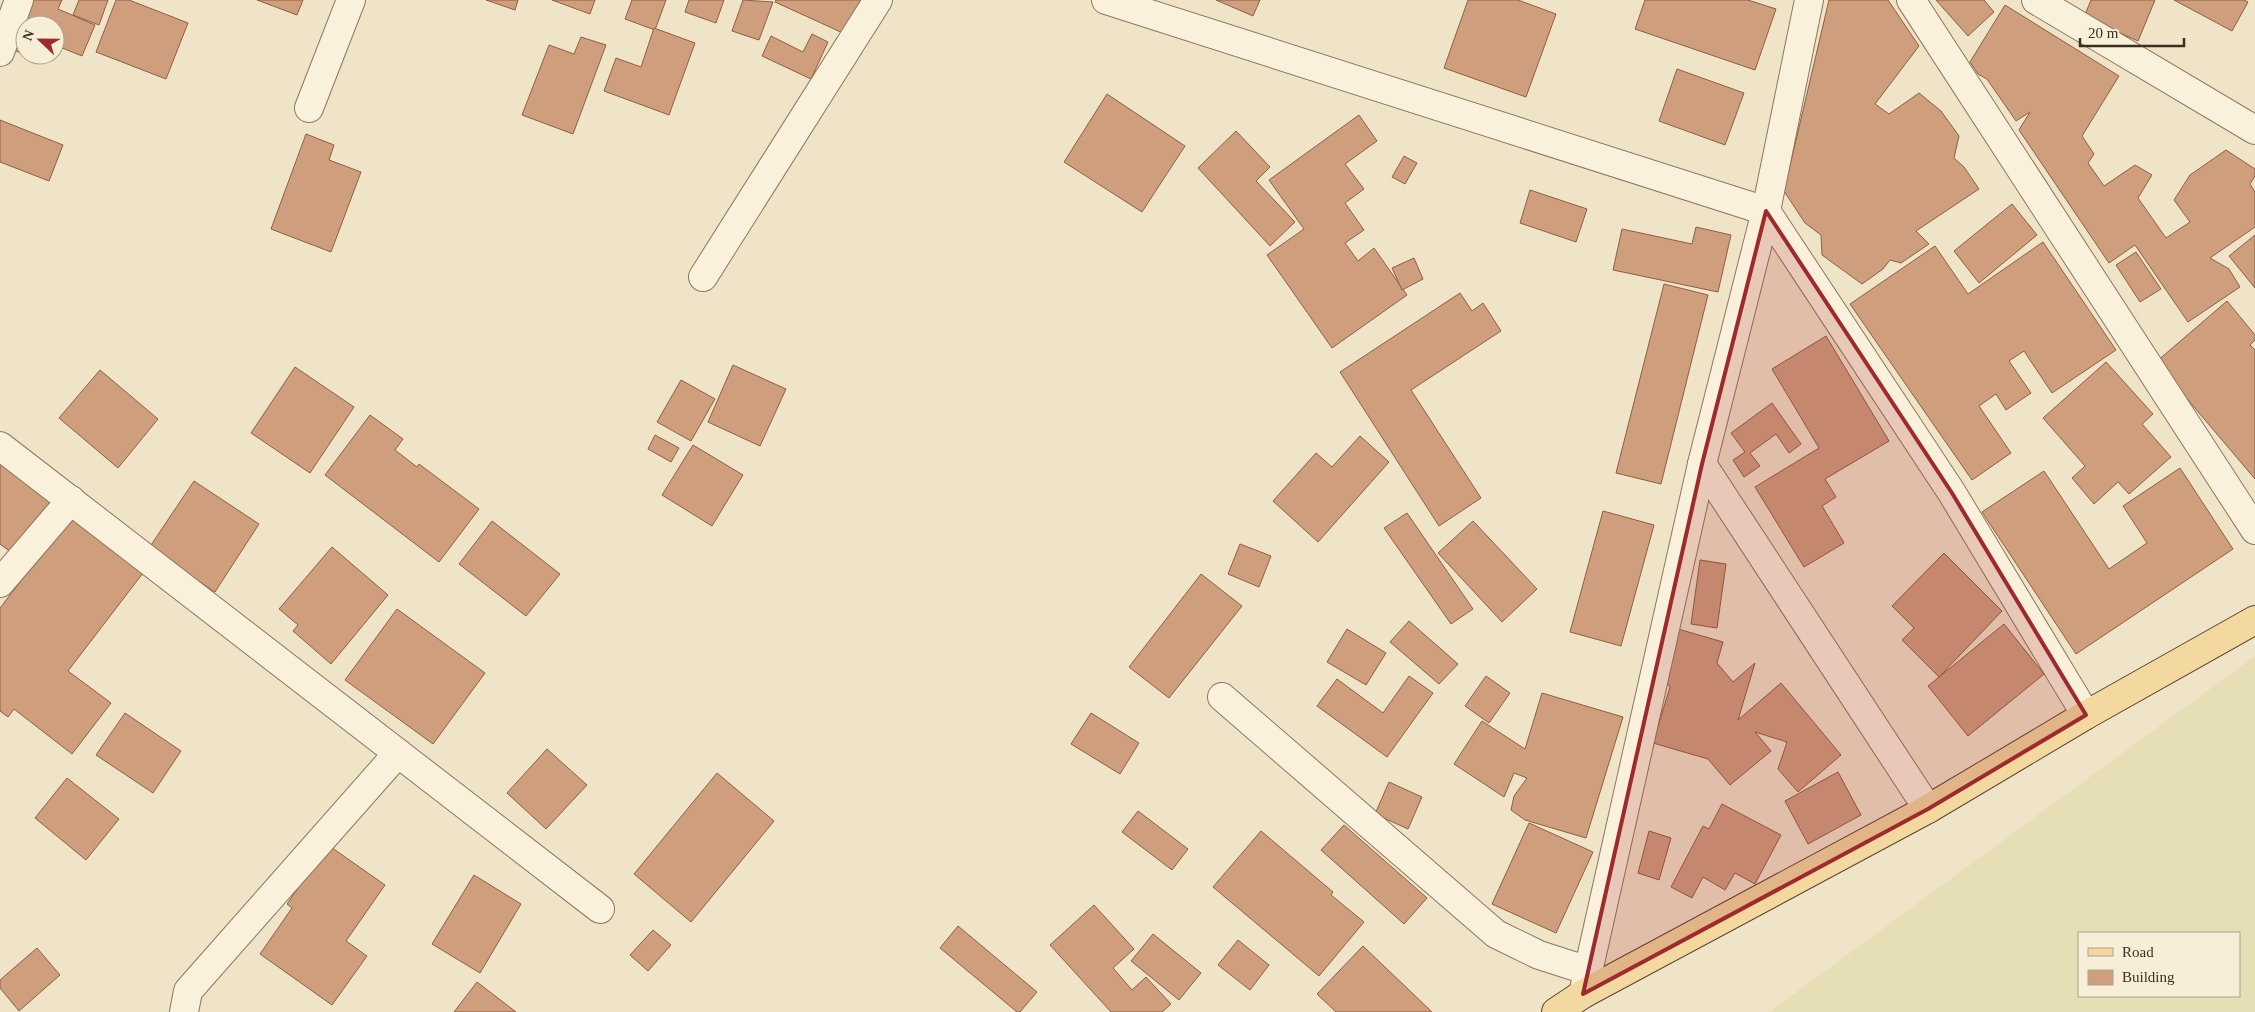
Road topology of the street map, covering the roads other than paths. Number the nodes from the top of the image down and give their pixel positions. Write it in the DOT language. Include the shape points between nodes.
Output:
graph roads {
  1 [pos="19,0"];
  2 [pos="351,0"];
  3 [pos="878,0"];
  4 [pos="1106,0"];
  5 [pos="1809,0"];
  6 [pos="1911,0"];
  7 [pos="2036,0"];
  8 [pos="1143,5"];
  9 [pos="0,52"];
  10 [pos="309,108"];
  11 [pos="2255,130"];
  12 [pos="1766,211"];
  13 [pos="703,277"];
  14 [pos="0,446"];
  15 [pos="1702,464"];
  16 [pos="71,500"];
  17 [pos="2255,530"];
  18 [pos="0,583"];
  19 [pos="2255,620"];
  20 [pos="1222,697"];
  21 [pos="2086,715"];
  22 [pos="398,753"];
  23 [pos="1928,809"];
  24 [pos="600,909"];
  25 [pos="1586,983"];
  26 [pos="184,1012"];
  27 [pos="1556,1012"];
  1 -- 9 [label="street"];
  2 -- 10 [label="street"];
  3 -- 13 [label="street"];
  4 -- 8 [label="street"];
  5 -- 12 [label="street"];
  6 -- 17 [label="street"];
  7 -- 11 [label="street"];
  8 -- 12 [label="street"];
  12 -- 15 [label="street"];
  12 -- 21 [label="street" via="1952,492"];
  14 -- 16 [label="street"];
  15 -- 23 [label="street"];
  15 -- 25 [label="street"];
  16 -- 18 [label="street"];
  16 -- 22 [label="street"];
  19 -- 21 [label="main road"];
  20 -- 25 [label="street" via="1496,934"];
  21 -- 23 [label="main road"];
  22 -- 24 [label="street"];
  22 -- 26 [label="street" via="188,991"];
  23 -- 25 [label="main road"];
  25 -- 27 [label="main road"];
}
